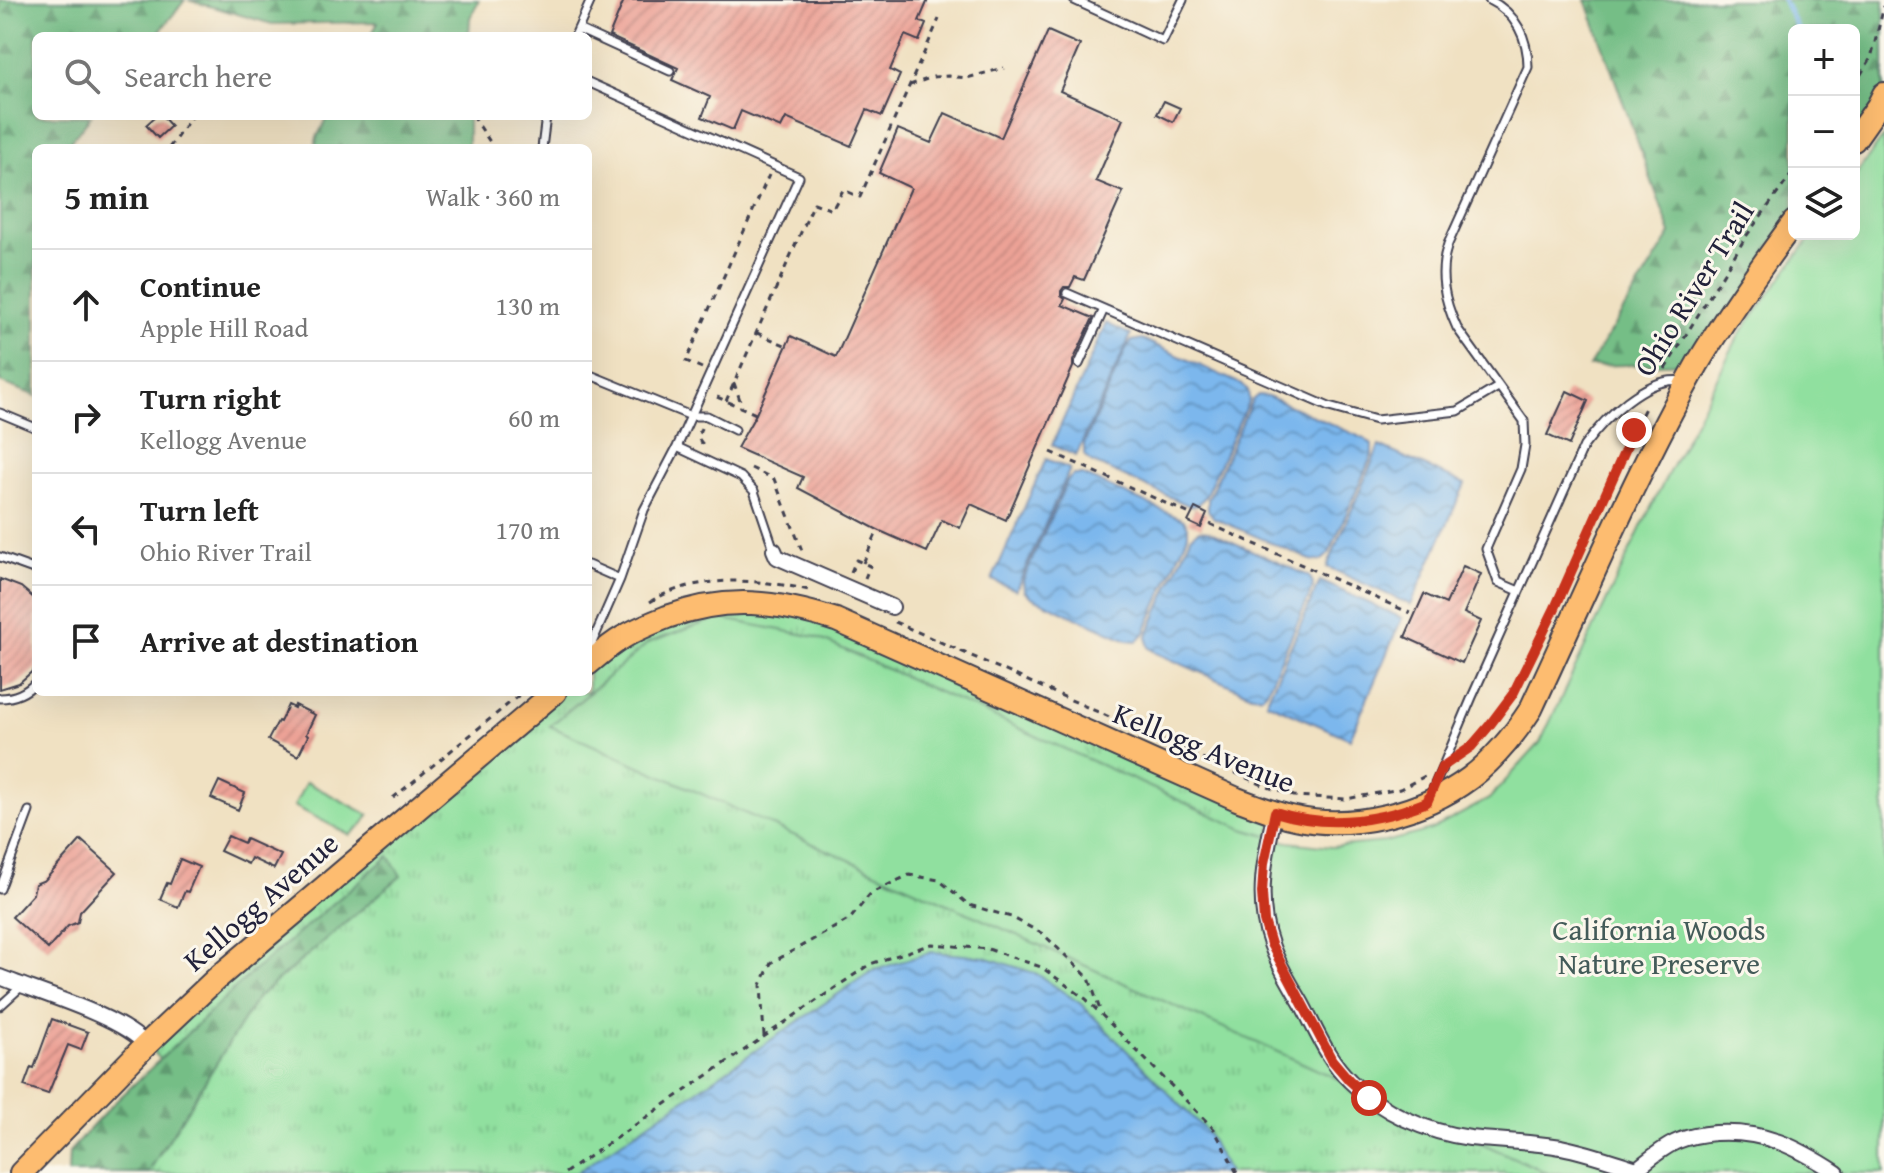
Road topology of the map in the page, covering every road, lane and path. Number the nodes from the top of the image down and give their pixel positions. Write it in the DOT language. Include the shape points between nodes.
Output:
graph roads {
  1 [pos="591,0"];
  2 [pos="1074,0"];
  3 [pos="1183,0"];
  4 [pos="1489,0"];
  5 [pos="1884,6"];
  6 [pos="939,19"];
  7 [pos="576,32"];
  8 [pos="592,39"];
  9 [pos="1004,68"];
  10 [pos="670,71"];
  11 [pos="1860,75"];
  12 [pos="592,84"];
  13 [pos="910,85"];
  14 [pos="1884,94"];
  15 [pos="189,120"];
  16 [pos="476,120"];
  17 [pos="546,120"];
  18 [pos="1860,132"];
  19 [pos="172,144"];
  20 [pos="491,144"];
  21 [pos="542,144"];
  22 [pos="773,166"];
  23 [pos="1788,179"];
  24 [pos="1788,230"];
  25 [pos="1067,293"];
  26 [pos="1104,309"];
  27 [pos="757,333"];
  28 [pos="787,346"];
  29 [pos="1079,364"];
  30 [pos="702,368"];
  31 [pos="592,376"];
  32 [pos="1689,382"];
  33 [pos="734,383"];
  34 [pos="1657,383"];
  35 [pos="1498,387"];
  36 [pos="717,397"];
  37 [pos="726,401"];
  38 [pos="743,408"];
  39 [pos="0,413"];
  40 [pos="756,414"];
  41 [pos="691,416"];
  42 [pos="32,426"];
  43 [pos="735,430"];
  44 [pos="677,447"];
  45 [pos="1051,452"];
  46 [pos="1190,514"];
  47 [pos="1210,524"];
  48 [pos="878,530"];
  49 [pos="774,550"];
  50 [pos="1581,550"];
  51 [pos="0,557"];
  52 [pos="862,564"];
  53 [pos="592,567"];
  54 [pos="32,569"];
  55 [pos="620,579"];
  56 [pos="852,589"];
  57 [pos="1519,591"];
  58 [pos="892,607"];
  59 [pos="1410,613"];
  60 [pos="1544,632"];
  61 [pos="592,643"];
  62 [pos="592,661"];
  63 [pos="32,686"];
  64 [pos="518,696"];
  65 [pos="550,696"];
  66 [pos="0,698"];
  67 [pos="1442,767"];
  68 [pos="1265,786"];
  69 [pos="393,798"];
  70 [pos="1427,802"];
  71 [pos="29,811"];
  72 [pos="1275,812"];
  73 [pos="0,889"];
  74 [pos="0,977"];
  75 [pos="22,986"];
  76 [pos="0,1006"];
  77 [pos="1101,1014"];
  78 [pos="764,1037"];
  79 [pos="146,1045"];
  80 [pos="1642,1171"];
  81 [pos="21,1173"];
  82 [pos="565,1173"];
  83 [pos="1237,1173"];
  84 [pos="1837,1173"];
  1 -- 7 [label="lane"];
  2 -- 3 [label="lane" via="1163,41"];
  4 -- 35 [label="lane" via="1512,16 1526,42 1528,67 1448,244 1442,276 1457,328"];
  5 -- 11 [label="path" via="1871,58"];
  6 -- 13 [label="path"];
  8 -- 10 [label="lane"];
  9 -- 13 [label="path"];
  12 -- 22 [label="lane"];
  13 -- 27 [label="path" via="860,197 843,190 832,210 814,203"];
  14 -- 18 [label="main road"];
  15 -- 19 [label="path"];
  16 -- 20 [label="path"];
  17 -- 21 [label="lane"];
  22 -- 30 [label="path" via="686,361"];
  22 -- 41 [label="lane" via="799,177"];
  23 -- 34 [label="path, Ohio River Trail" via="1747,235"];
  24 -- 32 [label="main road, Kellogg Avenue" via="1745,288"];
  25 -- 26 [label="lane"];
  26 -- 29 [label="lane"];
  26 -- 35 [label="lane" via="1329,407 1376,420 1458,411"];
  27 -- 28 [label="path"];
  27 -- 33 [label="path"];
  31 -- 41 [label="lane"];
  32 -- 34 [label="lane"];
  32 -- 70 [label="main road, Kellogg Avenue" via="1518,730 1470,778"];
  33 -- 37 [label="path"];
  33 -- 38 [label="path"];
  34 -- 50 [label="path, Ohio River Trail"];
  34 -- 57 [label="lane" via="1623,404 1584,446"];
  35 -- 57 [label="lane" via="1524,421 1525,445 1521,469 1486,549 1498,582"];
  36 -- 37 [label="path"];
  37 -- 38 [label="path"];
  38 -- 40 [label="path"];
  39 -- 42 [label="lane"];
  41 -- 43 [label="lane" via="707,416"];
  41 -- 44 [label="lane"];
  44 -- 49 [label="lane" via="748,484"];
  44 -- 55 [label="lane" via="644,510"];
  45 -- 46 [label="path"];
  47 -- 59 [label="path"];
  48 -- 52 [label="path"];
  49 -- 56 [label="street" via="777,557"];
  51 -- 54 [label="lane"];
  52 -- 56 [label="path" via="856,560"];
  52 -- 56 [label="path" via="870,566"];
  53 -- 55 [label="lane"];
  55 -- 61 [label="lane"];
  56 -- 58 [label="street"];
  57 -- 67 [label="lane"];
  60 -- 67 [label="path" via="1503,708 1471,747"];
  62 -- 72 [label="main road, Kellogg Avenue" via="622,637 689,609 744,602 806,610"];
  63 -- 66 [label="lane"];
  64 -- 69 [label="path"];
  65 -- 79 [label="main road, Kellogg Avenue" via="215,980"];
  67 -- 68 [label="path" via="1400,789 1346,799 1294,796"];
  67 -- 70 [label="lane"];
  70 -- 72 [label="main road, Kellogg Avenue" via="1357,821 1322,822"];
  71 -- 73 [label="lane"];
  72 -- 80 [label="street" via="1264,863 1267,932 1332,1060 1349,1080 1369,1098 1424,1127 1584,1152"];
  74 -- 75 [label="street"];
  75 -- 76 [label="lane"];
  75 -- 79 [label="street" via="105,1017"];
  77 -- 78 [label="path" via="1041,967 988,949 932,944 870,964"];
  77 -- 78 [label="path" via="1089,978 1043,934 1011,917 969,905 939,880 909,875 871,893 850,919 771,963 761,985"];
  77 -- 83 [label="path" via="1214,1129"];
  78 -- 82 [label="path"];
  79 -- 81 [label="main road, Kellogg Avenue"];
  80 -- 84 [label="street" via="1681,1139 1734,1132 1783,1143"];
}
